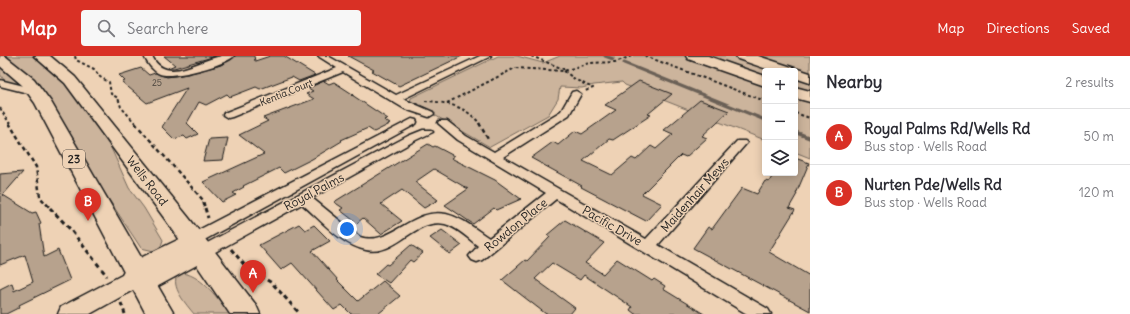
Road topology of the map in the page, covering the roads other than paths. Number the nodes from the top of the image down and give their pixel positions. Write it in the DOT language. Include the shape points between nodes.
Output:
graph roads {
  1 [pos="41,56"];
  2 [pos="148,56"];
  3 [pos="230,56"];
  4 [pos="322,56"];
  5 [pos="487,56"];
  6 [pos="693,56"];
  7 [pos="743,56"];
  8 [pos="0,59"];
  9 [pos="780,68"];
  10 [pos="343,69"];
  11 [pos="798,74"];
  12 [pos="810,78"];
  13 [pos="762,80"];
  14 [pos="0,83"];
  15 [pos="36,92"];
  16 [pos="798,93"];
  17 [pos="576,94"];
  18 [pos="810,97"];
  19 [pos="396,99"];
  20 [pos="409,107"];
  21 [pos="429,114"];
  22 [pos="228,115"];
  23 [pos="413,120"];
  24 [pos="435,128"];
  25 [pos="741,143"];
  26 [pos="499,154"];
  27 [pos="349,156"];
  28 [pos="361,166"];
  29 [pos="555,193"];
  30 [pos="303,198"];
  31 [pos="202,240"];
  32 [pos="489,246"];
  33 [pos="648,246"];
  34 [pos="476,256"];
  35 [pos="131,281"];
  36 [pos="69,314"];
  37 [pos="160,314"];
  38 [pos="246,314"];
  39 [pos="762,314"];
  1 -- 31 [label="main road, Wells Road" via="70,80"];
  2 -- 3 [label="street" via="159,69 170,73"];
  4 -- 10 [label="street"];
  5 -- 19 [label="street"];
  6 -- 13 [label="highway"];
  7 -- 9 [label="highway"];
  8 -- 15 [label="main road, 23"];
  10 -- 19 [label="street"];
  10 -- 22 [label="street, Kentia Court"];
  11 -- 12 [label="highway"];
  14 -- 15 [label="street"];
  15 -- 35 [label="main road, 23"];
  16 -- 18 [label="highway"];
  17 -- 26 [label="street" via="565,113"];
  19 -- 20 [label="street"];
  20 -- 21 [label="street"];
  20 -- 23 [label="street"];
  21 -- 23 [label="street, Royal Palms"];
  21 -- 24 [label="street" via="438,116"];
  23 -- 24 [label="street" via="418,130"];
  23 -- 27 [label="street, Royal Palms"];
  24 -- 26 [label="street, Pacific Drive"];
  24 -- 28 [label="street, Royal Palms"];
  25 -- 33 [label="street, Maidenhair Mews"];
  26 -- 29 [label="street, Pacific Drive"];
  27 -- 28 [label="street"];
  27 -- 31 [label="street, Royal Palms"];
  28 -- 30 [label="street, Royal Palms"];
  29 -- 32 [label="street, Rowdon Place"];
  29 -- 33 [label="street, Pacific Drive"];
  30 -- 31 [label="street, Royal Palms" via="224,241"];
  30 -- 32 [label="street" via="362,245 382,245 415,224 430,218 453,222"];
  31 -- 35 [label="street"];
  31 -- 38 [label="main road, Wells Road"];
  32 -- 34 [label="street, Rowdon Place"];
  33 -- 39 [label="street, Pacific Drive"];
  35 -- 36 [label="street"];
  35 -- 37 [label="main road, 23"];
}
